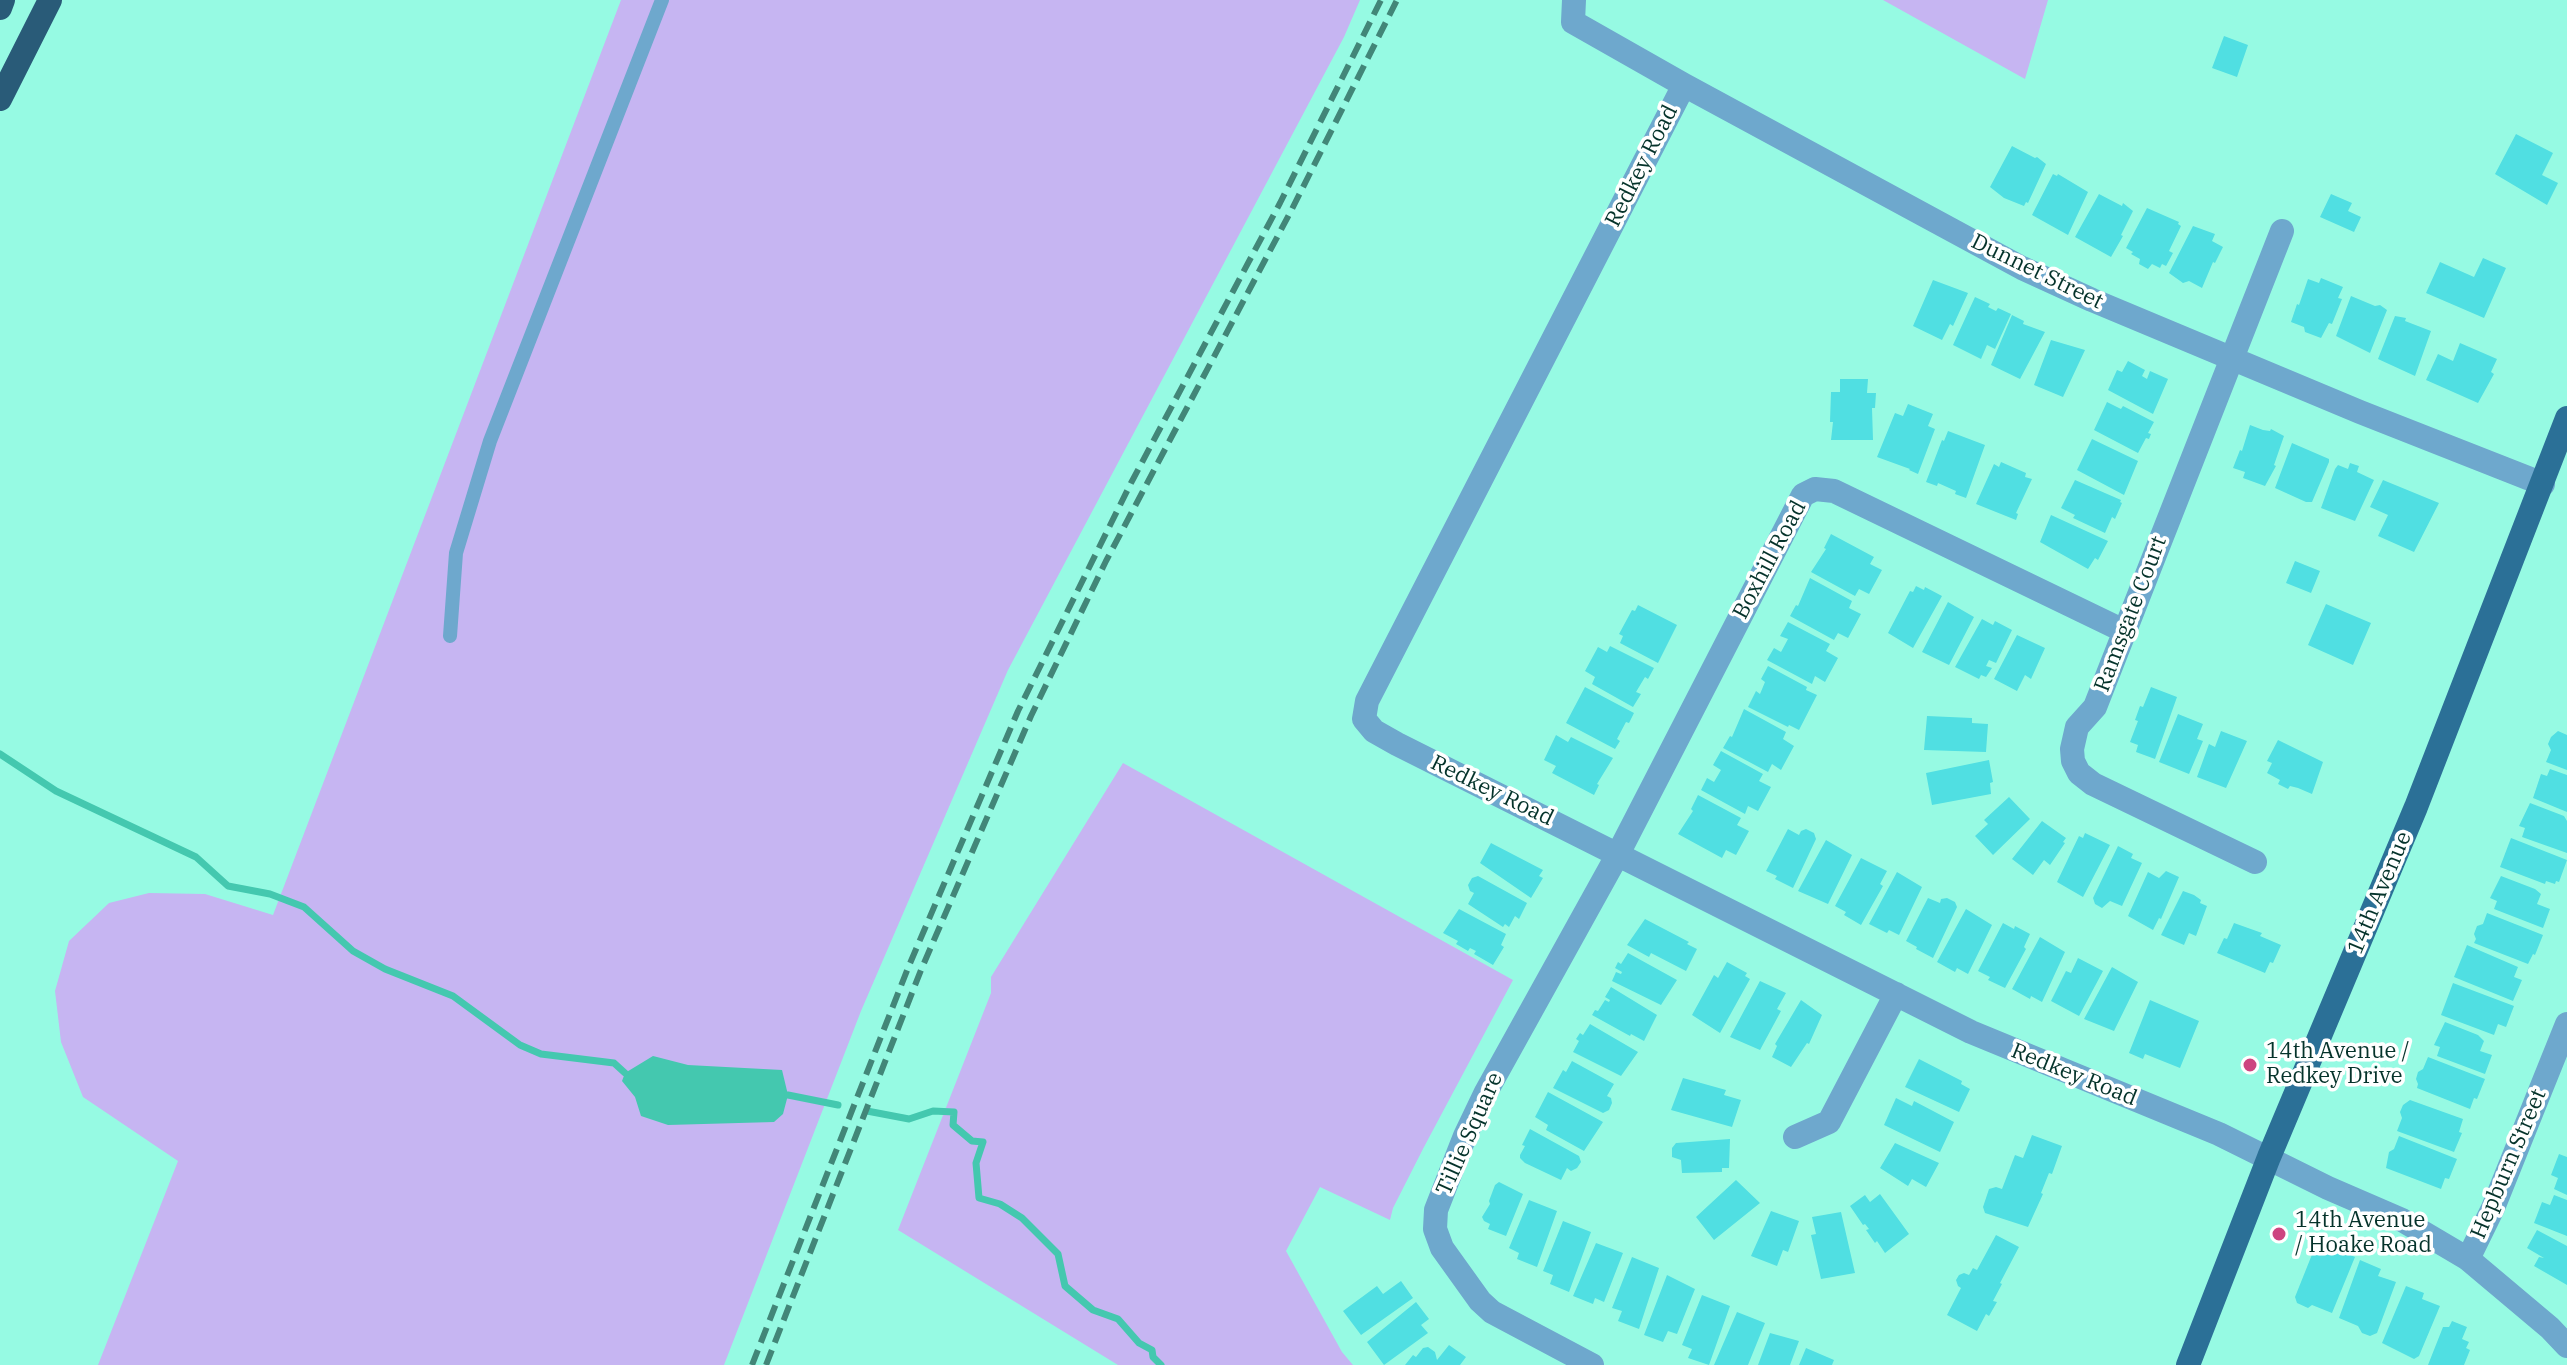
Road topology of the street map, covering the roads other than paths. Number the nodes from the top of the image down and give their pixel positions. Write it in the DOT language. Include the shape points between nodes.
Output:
graph roads {
  1 [pos="3,0"];
  2 [pos="50,0"];
  3 [pos="662,0"];
  4 [pos="1574,0"];
  5 [pos="0,8"];
  6 [pos="1684,85"];
  7 [pos="0,99"];
  8 [pos="2282,231"];
  9 [pos="2233,357"];
  10 [pos="2567,418"];
  11 [pos="2543,484"];
  12 [pos="2124,631"];
  13 [pos="450,636"];
  14 [pos="1618,854"];
  15 [pos="2255,862"];
  16 [pos="1896,994"];
  17 [pos="2567,1024"];
  18 [pos="2561,1059"];
  19 [pos="1795,1137"];
  20 [pos="2269,1157"];
  21 [pos="2468,1259"];
  22 [pos="2567,1346"];
  23 [pos="1592,1365"];
  24 [pos="2188,1365"];
  1 -- 5 [label="highway"];
  2 -- 7 [label="highway"];
  3 -- 13 [label="lane" via="490,441 456,553"];
  4 -- 6 [label="street, Dunnet Street" via="1573,22"];
  6 -- 9 [label="street, Dunnet Street" via="2022,268"];
  6 -- 14 [label="street, Redkey Road" via="1367,701 1364,719 1397,744"];
  8 -- 9 [label="street, Ramsgate Court"];
  9 -- 11 [label="street, Dunnet Street"];
  9 -- 12 [label="street, Ramsgate Court"];
  10 -- 11 [label="main road, 14th Avenue"];
  11 -- 20 [label="main road, 14th Avenue" via="2416,807"];
  12 -- 14 [label="street, Boxhill Road" via="1834,491 1815,489 1803,495 1794,510"];
  12 -- 15 [label="street, Ramsgate Court" via="2095,707 2077,727 2072,749 2079,773"];
  14 -- 16 [label="street, Redkey Road"];
  14 -- 23 [label="street, Tillie Square" via="1481,1103 1447,1179 1435,1229 1442,1248 1492,1312"];
  16 -- 19 [label="street" via="1829,1122"];
  16 -- 20 [label="street, Redkey Road" via="2012,1050"];
  17 -- 18 [label="street, Hepburn Street"];
  18 -- 21 [label="street, Hepburn Street"];
  20 -- 21 [label="street, Redkey Road" via="2402,1220"];
  20 -- 24 [label="main road, 14th Avenue"];
  21 -- 22 [label="street, Redkey Road"];
}
